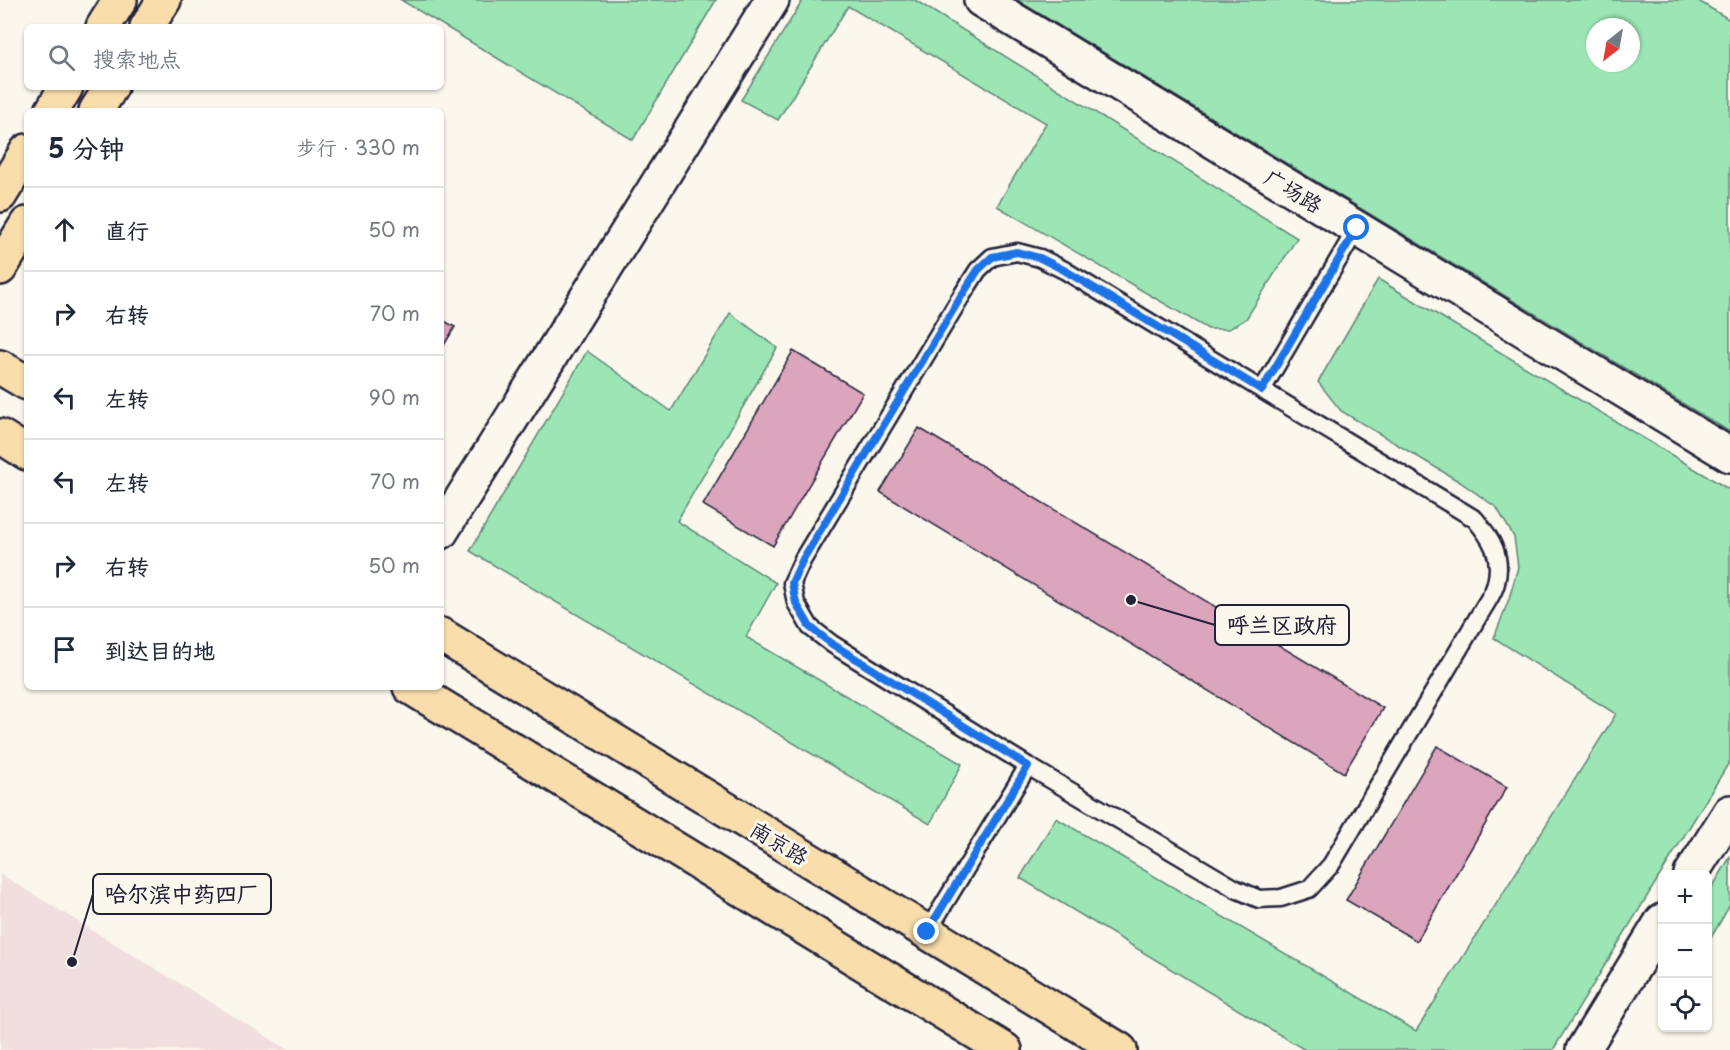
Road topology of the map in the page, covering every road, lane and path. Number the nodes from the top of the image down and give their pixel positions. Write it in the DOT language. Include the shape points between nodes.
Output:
graph roads {
  1 [pos="120,0"];
  2 [pos="164,0"];
  3 [pos="772,0"];
  4 [pos="981,0"];
  5 [pos="105,24"];
  6 [pos="149,24"];
  7 [pos="64,90"];
  8 [pos="109,90"];
  9 [pos="54,108"];
  10 [pos="98,108"];
  11 [pos="24,156"];
  12 [pos="0,195"];
  13 [pos="1357,228"];
  14 [pos="24,229"];
  15 [pos="0,268"];
  16 [pos="0,367"];
  17 [pos="24,381"];
  18 [pos="1262,390"];
  19 [pos="0,436"];
  20 [pos="24,451"];
  21 [pos="1730,455"];
  22 [pos="444,527"];
  23 [pos="444,637"];
  24 [pos="415,690"];
  25 [pos="1028,766"];
  26 [pos="1730,812"];
  27 [pos="1694,870"];
  28 [pos="1660,924"];
  29 [pos="927,932"];
  30 [pos="1005,1050"];
  31 [pos="1119,1050"];
  32 [pos="1583,1050"];
  1 -- 5 [label="main road"];
  2 -- 6 [label="main road"];
  3 -- 22 [label="street"];
  4 -- 13 [label="street, 广场路"];
  7 -- 9 [label="main road"];
  8 -- 10 [label="main road"];
  11 -- 12 [label="main road"];
  13 -- 18 [label="lane"];
  13 -- 21 [label="street, 广场路"];
  14 -- 15 [label="main road"];
  16 -- 17 [label="main road"];
  18 -- 25 [label="lane" via="1475,519 1491,539 1498,561 1496,584 1481,612 1331,865 1309,889 1281,898 1258,899"];
  18 -- 25 [label="lane" via="1040,258 1017,252 992,257 962,295 792,583 796,603 810,627 824,639"];
  19 -- 20 [label="main road"];
  23 -- 29 [label="main road, 南京路"];
  24 -- 30 [label="main road"];
  25 -- 29 [label="lane"];
  26 -- 27 [label="street"];
  28 -- 32 [label="street"];
  29 -- 31 [label="main road, 南京路"];
}
